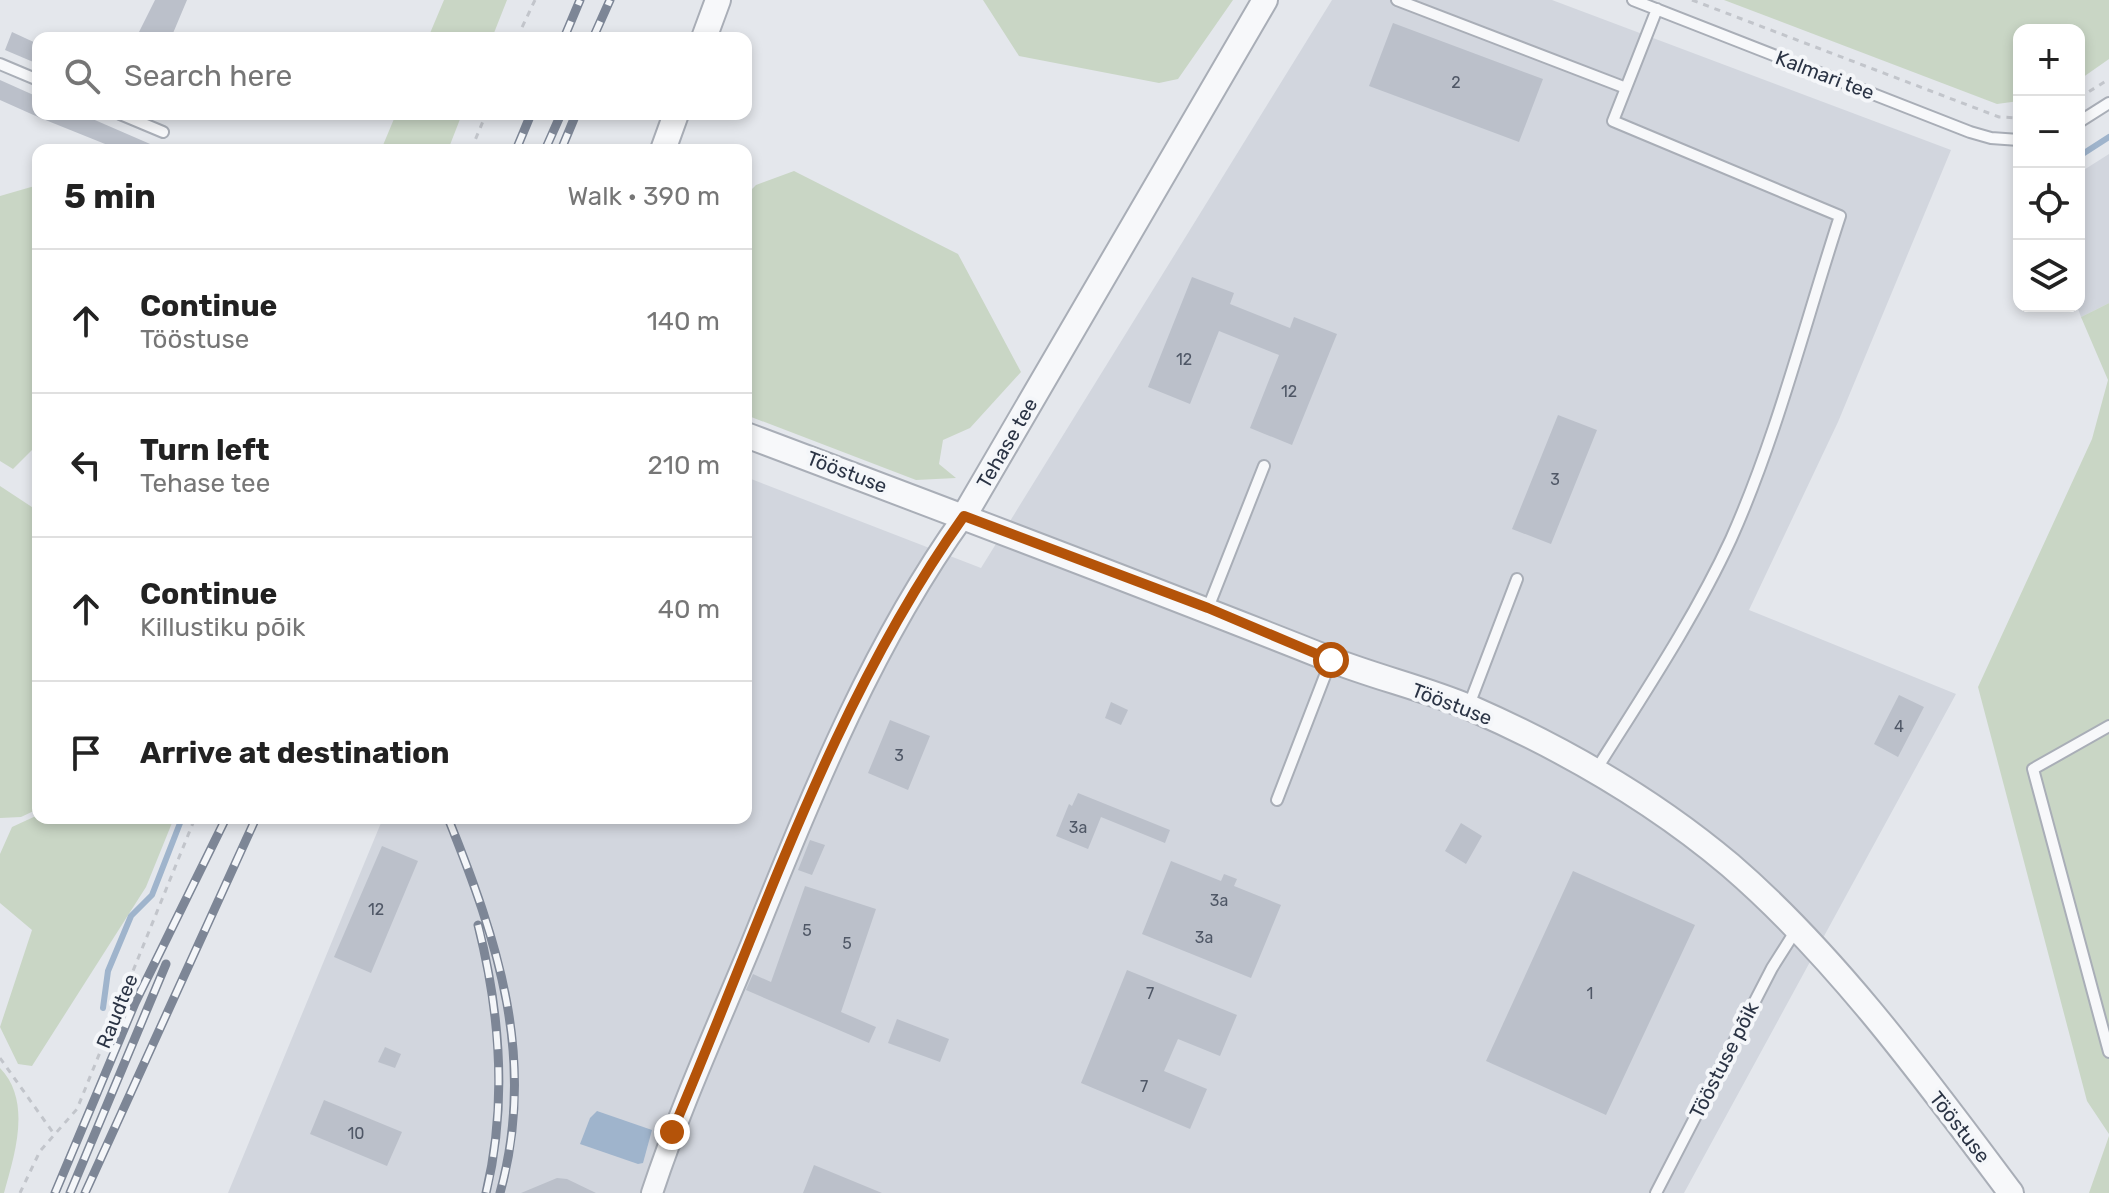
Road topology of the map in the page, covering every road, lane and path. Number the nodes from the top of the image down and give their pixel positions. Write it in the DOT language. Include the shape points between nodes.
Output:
graph roads {
  1 [pos="718,0"];
  2 [pos="1265,0"];
  3 [pos="1397,0"];
  4 [pos="1633,0"];
  5 [pos="1692,0"];
  6 [pos="534,1"];
  7 [pos="1657,9"];
  8 [pos="520,32"];
  9 [pos="706,32"];
  10 [pos="0,64"];
  11 [pos="32,77"];
  12 [pos="2109,79"];
  13 [pos="1626,88"];
  14 [pos="2082,96"];
  15 [pos="2109,103"];
  16 [pos="2013,118"];
  17 [pos="2085,118"];
  18 [pos="134,120"];
  19 [pos="484,120"];
  20 [pos="674,120"];
  21 [pos="163,132"];
  22 [pos="2013,140"];
  23 [pos="474,144"];
  24 [pos="665,144"];
  25 [pos="752,437"];
  26 [pos="1264,466"];
  27 [pos="964,516"];
  28 [pos="1517,579"];
  29 [pos="1208,608"];
  30 [pos="1331,660"];
  31 [pos="1468,707"];
  32 [pos="2109,726"];
  33 [pos="1594,773"];
  34 [pos="1277,800"];
  35 [pos="193,824"];
  36 [pos="1797,929"];
  37 [pos="2109,1052"];
  38 [pos="0,1058"];
  39 [pos="54,1134"];
  40 [pos="20,1193"];
  41 [pos="652,1193"];
  42 [pos="1656,1193"];
  43 [pos="2011,1193"];
  1 -- 9 [label="street"];
  2 -- 27 [label="street, Tehase tee"];
  3 -- 13 [label="lane"];
  4 -- 7 [label="lane, Kalmari tee"];
  5 -- 16 [label="path" via="1999,117"];
  6 -- 8 [label="path"];
  7 -- 13 [label="lane"];
  7 -- 22 [label="lane, Kalmari tee" via="1970,132"];
  10 -- 11 [label="lane"];
  12 -- 14 [label="path"];
  13 -- 33 [label="lane" via="1613,121 1840,216 1730,540 1663,664"];
  15 -- 17 [label="lane"];
  18 -- 21 [label="lane"];
  19 -- 23 [label="path"];
  20 -- 24 [label="street"];
  25 -- 27 [label="street, Tööstuse"];
  26 -- 29 [label="lane"];
  27 -- 29 [label="street, Tööstuse"];
  27 -- 41 [label="street, Tehase tee" via="923,574 812,795 672,1132"];
  28 -- 31 [label="lane"];
  29 -- 30 [label="street, Tööstuse"];
  30 -- 31 [label="street, Tööstuse"];
  30 -- 34 [label="lane"];
  31 -- 33 [label="street, Tööstuse"];
  32 -- 37 [label="lane" via="2033,769"];
  33 -- 36 [label="street, Tööstuse" via="1660,811 1730,865"];
  35 -- 39 [label="path, Raudtee" via="77,1109"];
  36 -- 42 [label="lane, Tööstuse põik"];
  36 -- 43 [label="street, Tööstuse"];
  38 -- 39 [label="path"];
  39 -- 40 [label="path, Raudtee"];
}
